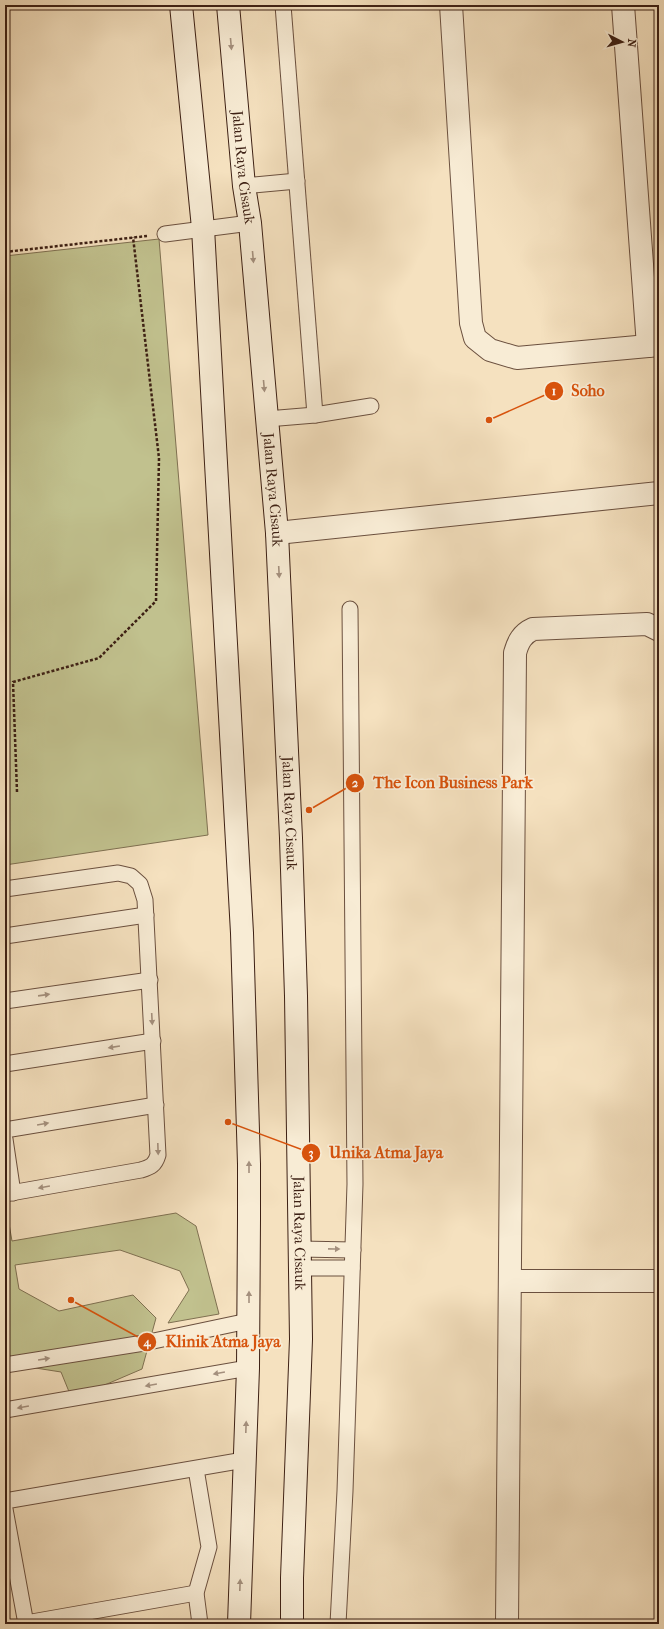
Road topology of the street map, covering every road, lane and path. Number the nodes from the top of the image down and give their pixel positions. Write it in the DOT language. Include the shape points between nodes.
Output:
graph roads {
  1 [pos="180,5"];
  2 [pos="228,5"];
  3 [pos="283,5"];
  4 [pos="451,5"];
  5 [pos="623,5"];
  6 [pos="296,181"];
  7 [pos="244,186"];
  8 [pos="250,223"];
  9 [pos="203,228"];
  10 [pos="165,234"];
  11 [pos="133,237"];
  12 [pos="5,252"];
  13 [pos="653,346"];
  14 [pos="371,406"];
  15 [pos="315,415"];
  16 [pos="267,419"];
  17 [pos="659,493"];
  18 [pos="277,534"];
  19 [pos="350,609"];
  20 [pos="659,630"];
  21 [pos="17,792"];
  22 [pos="5,889"];
  23 [pos="146,915"];
  24 [pos="5,936"];
  25 [pos="150,980"];
  26 [pos="5,1001"];
  27 [pos="153,1041"];
  28 [pos="5,1064"];
  29 [pos="156,1105"];
  30 [pos="5,1130"];
  31 [pos="5,1139"];
  32 [pos="9,1193"];
  33 [pos="353,1250"];
  34 [pos="300,1258"];
  35 [pos="352,1268"];
  36 [pos="510,1281"];
  37 [pos="659,1281"];
  38 [pos="248,1321"];
  39 [pos="5,1365"];
  40 [pos="248,1368"];
  41 [pos="5,1410"];
  42 [pos="244,1460"];
  43 [pos="196,1469"];
  44 [pos="5,1502"];
  45 [pos="5,1509"];
  46 [pos="196,1593"];
  47 [pos="26,1623"];
  48 [pos="200,1624"];
  49 [pos="239,1624"];
  50 [pos="292,1624"];
  51 [pos="338,1624"];
  52 [pos="507,1624"];
  1 -- 9 [label="main road"];
  2 -- 7 [label="main road, Jalan Raya Cisauk, one-way"];
  3 -- 6 [label="lane"];
  4 -- 13 [label="main road" via="471,323 475,338 490,350 517,358"];
  5 -- 13 [label="main road"];
  6 -- 7 [label="lane"];
  6 -- 15 [label="lane"];
  7 -- 8 [label="main road, Jalan Raya Cisauk"];
  8 -- 9 [label="lane"];
  8 -- 16 [label="main road, Jalan Raya Cisauk, one-way"];
  9 -- 10 [label="lane"];
  38 -- 9 [label="main road, one-way" via="249,1164 242,933"];
  10 -- 11 [label="path"];
  11 -- 12 [label="path"];
  11 -- 21 [label="path" via="159,458 156,601 99,658 13,682"];
  14 -- 15 [label="lane"];
  15 -- 16 [label="lane"];
  16 -- 18 [label="main road, Jalan Raya Cisauk"];
  17 -- 18 [label="main road"];
  18 -- 34 [label="main road, Jalan Raya Cisauk, one-way" via="291,838"];
  19 -- 33 [label="lane" via="354,942"];
  20 -- 36 [label="main road" via="647,624 533,629 522,637 515,654"];
  22 -- 23 [label="lane" via="118,874 131,876 140,884"];
  23 -- 24 [label="lane"];
  23 -- 25 [label="lane"];
  26 -- 25 [label="lane, one-way"];
  25 -- 27 [label="lane, one-way"];
  27 -- 28 [label="lane, one-way"];
  27 -- 29 [label="lane"];
  30 -- 29 [label="lane, one-way"];
  29 -- 32 [label="lane, one-way" via="158,1155 152,1166"];
  31 -- 32 [label="lane"];
  34 -- 33 [label="lane, one-way"];
  33 -- 35 [label="lane"];
  34 -- 35 [label="lane"];
  34 -- 50 [label="main road, Jalan Raya Cisauk" via="300,1371"];
  35 -- 51 [label="lane"];
  36 -- 37 [label="main road"];
  36 -- 52 [label="main road"];
  39 -- 38 [label="lane, one-way" via="144,1343"];
  38 -- 40 [label="main road"];
  40 -- 41 [label="lane, one-way"];
  42 -- 40 [label="main road, one-way"];
  42 -- 43 [label="lane"];
  49 -- 42 [label="main road, one-way"];
  43 -- 44 [label="lane"];
  43 -- 46 [label="lane" via="209,1547"];
  45 -- 47 [label="lane"];
  46 -- 47 [label="lane"];
  46 -- 48 [label="lane"];
}
